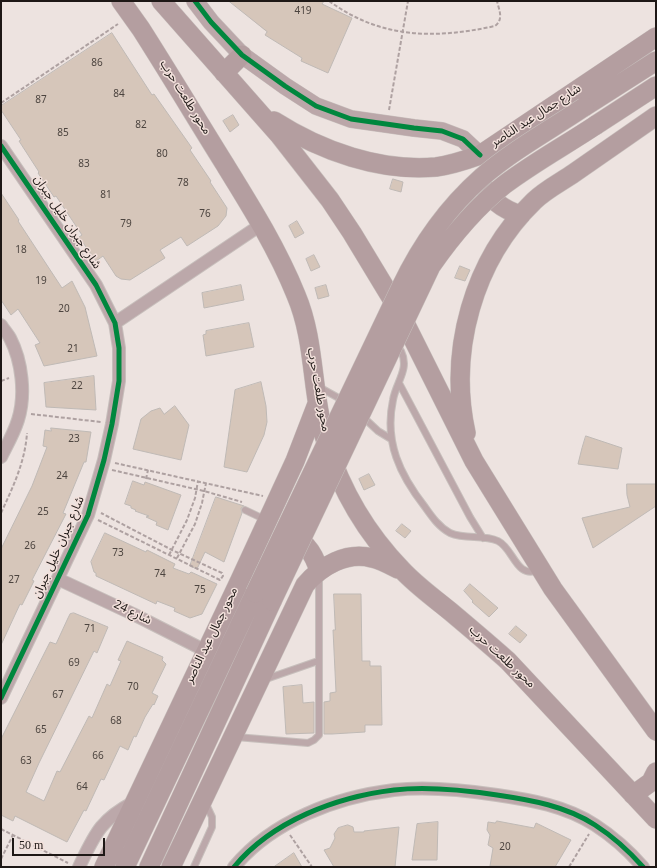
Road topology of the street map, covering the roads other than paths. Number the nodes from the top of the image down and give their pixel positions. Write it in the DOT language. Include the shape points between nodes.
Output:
graph roads {
  1 [pos="161,1"];
  2 [pos="195,1"];
  3 [pos="126,8"];
  4 [pos="656,37"];
  5 [pos="242,55"];
  6 [pos="656,60"];
  7 [pos="224,73"];
  8 [pos="656,86"];
  9 [pos="254,106"];
  10 [pos="656,116"];
  11 [pos="1,146"];
  12 [pos="480,155"];
  13 [pos="521,215"];
  14 [pos="262,224"];
  15 [pos="115,323"];
  16 [pos="1,325"];
  17 [pos="401,351"];
  18 [pos="399,383"];
  19 [pos="316,385"];
  20 [pos="317,404"];
  21 [pos="392,439"];
  22 [pos="1,457"];
  23 [pos="474,461"];
  24 [pos="245,510"];
  25 [pos="265,526"];
  26 [pos="483,538"];
  27 [pos="541,569"];
  28 [pos="319,571"];
  29 [pos="403,571"];
  30 [pos="58,579"];
  31 [pos="206,651"];
  32 [pos="318,661"];
  33 [pos="258,681"];
  34 [pos="1,698"];
  35 [pos="656,731"];
  36 [pos="232,737"];
  37 [pos="656,772"];
  38 [pos="633,795"];
  39 [pos="203,798"];
  40 [pos="135,801"];
  41 [pos="656,819"];
  42 [pos="74,865"];
  43 [pos="104,867"];
  44 [pos="125,867"];
  45 [pos="149,867"];
  46 [pos="171,867"];
  47 [pos="194,867"];
  48 [pos="234,867"];
  49 [pos="643,867"];
  1 -- 7 [label="main road"];
  2 -- 5 [label="street"];
  3 -- 14 [label="main road, محور طلعت حرب" via="141,28"];
  4 -- 12 [label="main road, شارع جمال عبد الناصر"];
  5 -- 7 [label="main road"];
  5 -- 12 [label="street" via="316,106 351,120 442,130 463,140"];
  6 -- 44 [label="main road, bridge" via="515,152 482,177 450,209 423,246 401,287"];
  7 -- 9 [label="main road"];
  8 -- 45 [label="main road, bridge" via="499,189 464,222 431,266"];
  9 -- 12 [label="main road, شارع جمال عبد الناصر" via="304,138 365,160 422,168 452,164"];
  9 -- 23 [label="main road" via="314,178 376,270"];
  10 -- 13 [label="main road" via="535,200"];
  11 -- 15 [label="street, شارع جبران خليل جبران" via="96,285"];
  12 -- 13 [label="main road" via="481,179 490,196 504,208"];
  13 -- 23 [label="main road" via="488,265 472,302 466,328 461,362 461,402"];
  14 -- 15 [label="street"];
  14 -- 19 [label="main road, محور طلعت حرب" via="297,295 306,326"];
  15 -- 30 [label="street, شارع جبران خليل جبران" via="119,348 119,376 112,424 89,511"];
  16 -- 22 [label="street" via="10,338 16,354 20,373 23,424"];
  17 -- 18 [label="lane" via="405,367"];
  18 -- 21 [label="lane" via="391,408"];
  18 -- 26 [label="lane"];
  19 -- 20 [label="main road, محور طلعت حرب"];
  19 -- 21 [label="lane" via="337,396 378,431"];
  20 -- 25 [label="main road, محور جمال عبد الناصر" via="295,461"];
  20 -- 29 [label="main road, محور طلعت حرب" via="326,441 339,477 356,511"];
  21 -- 26 [label="lane" via="397,460 406,479 436,522 457,535"];
  23 -- 27 [label="main road"];
  24 -- 25 [label="lane"];
  25 -- 28 [label="main road" via="299,540 312,553"];
  25 -- 31 [label="main road, محور جمال عبد الناصر" via="237,580"];
  26 -- 27 [label="lane" via="503,544 523,571"];
  27 -- 35 [label="main road"];
  28 -- 29 [label="main road" via="337,561 360,557 371,558"];
  28 -- 32 [label="lane"];
  28 -- 33 [label="main road" via="300,593"];
  29 -- 38 [label="main road, محور طلعت حرب" via="508,661"];
  30 -- 31 [label="street, شارع 24"];
  30 -- 34 [label="street, شارع جبران خليل جبران"];
  31 -- 40 [label="main road, محور جمال عبد الناصر"];
  32 -- 33 [label="lane"];
  32 -- 36 [label="lane" via="319,735 314,740 308,743"];
  33 -- 36 [label="main road"];
  36 -- 39 [label="main road"];
  37 -- 38 [label="main road" via="651,782"];
  38 -- 41 [label="main road, محور طلعت حرب"];
  39 -- 46 [label="main road"];
  39 -- 47 [label="lane" via="212,817 212,827"];
  40 -- 42 [label="street" via="104,823"];
  40 -- 43 [label="main road, محور جمال عبد الناصر"];
  48 -- 49 [label="street" via="260,842 316,810 349,799 395,790 430,788 467,790 531,800 565,810 595,824"];
}
